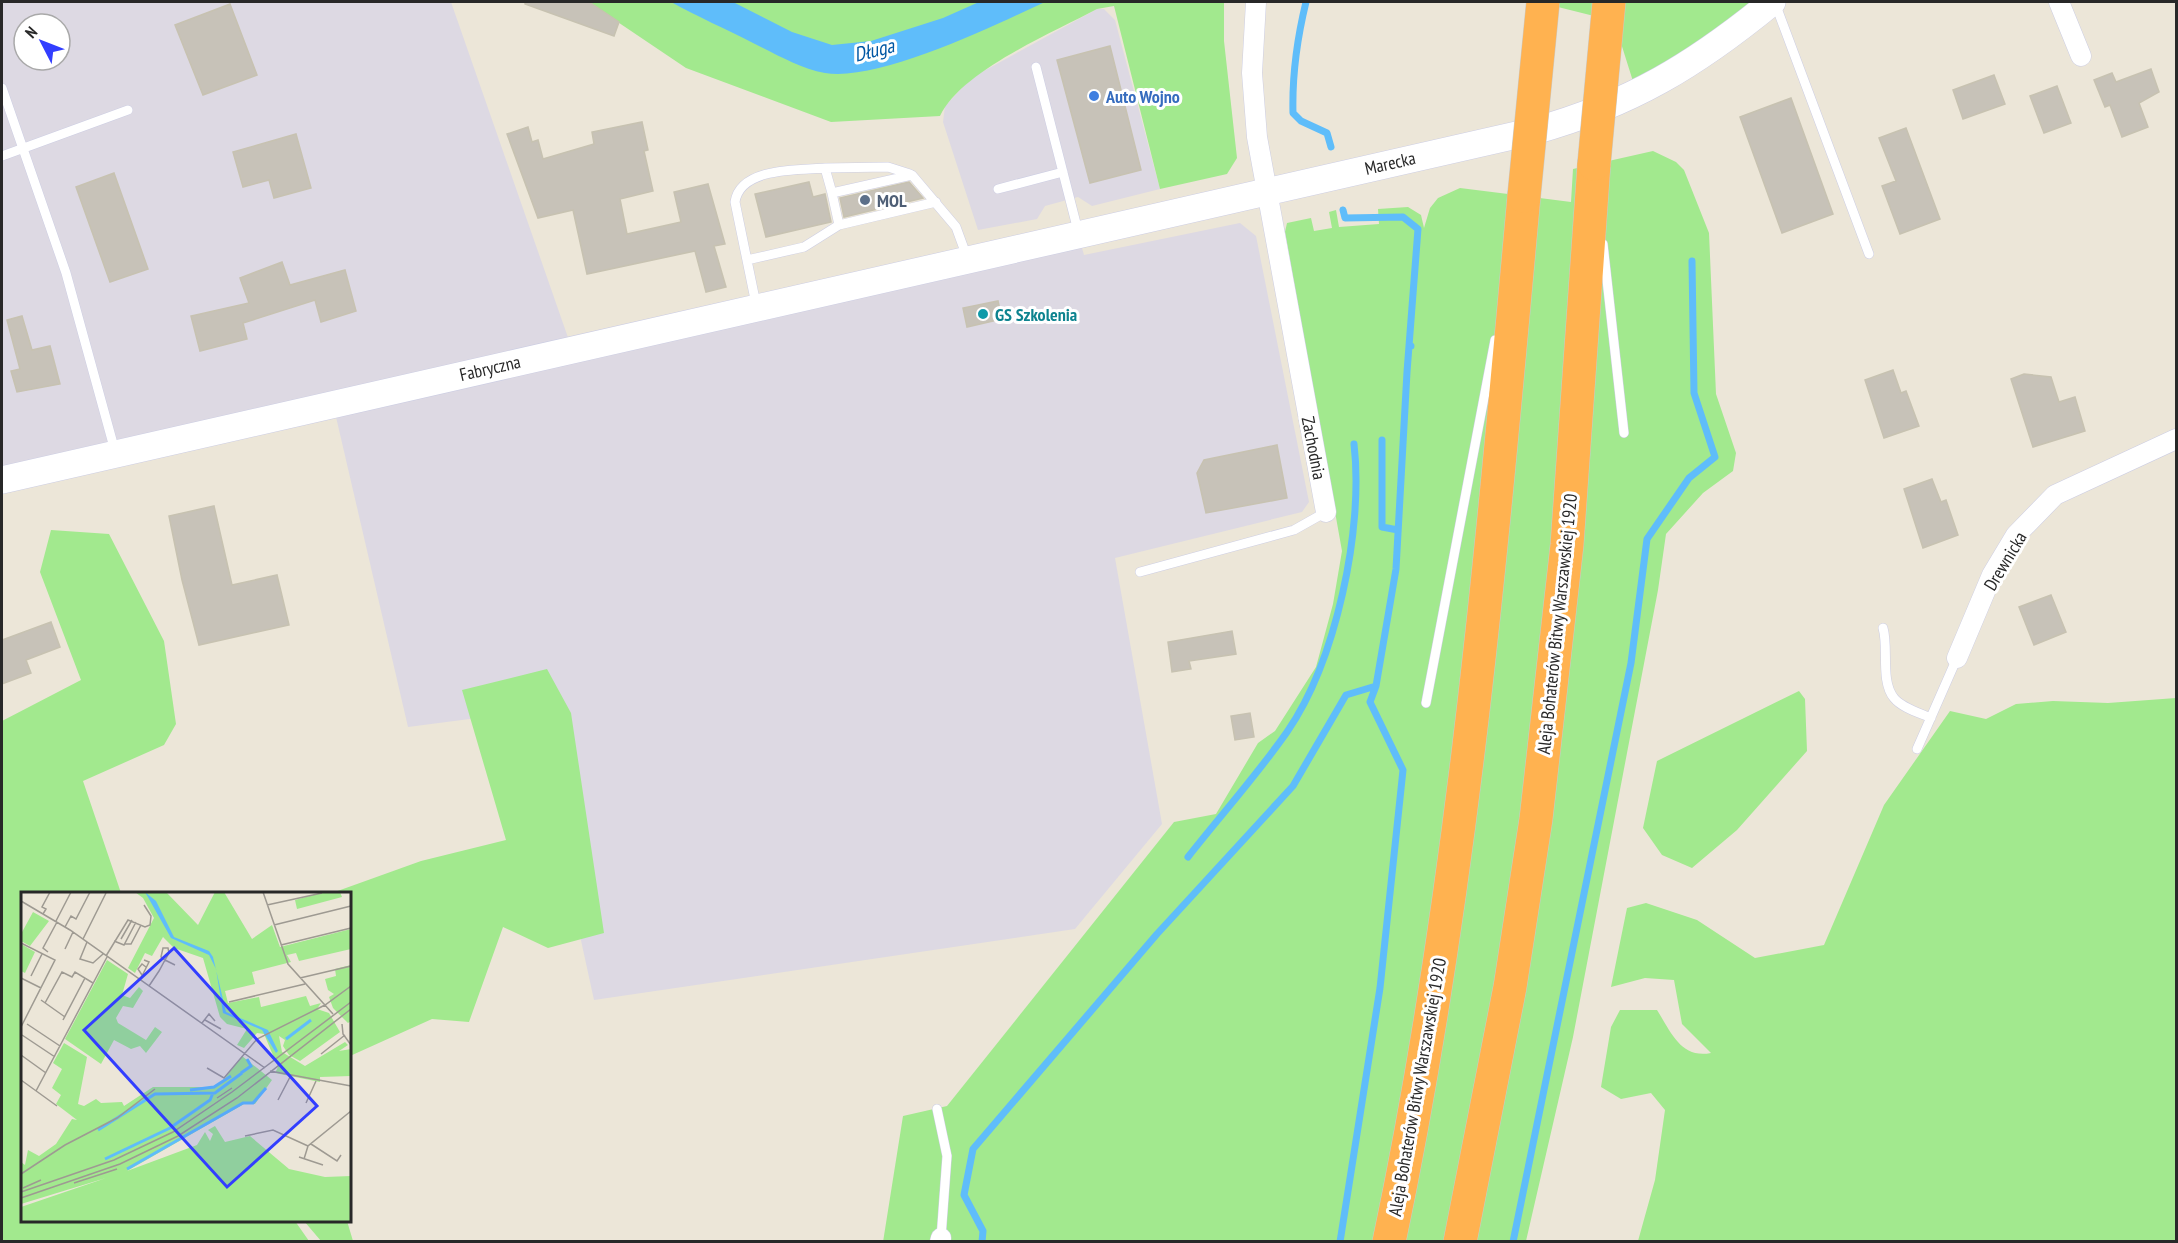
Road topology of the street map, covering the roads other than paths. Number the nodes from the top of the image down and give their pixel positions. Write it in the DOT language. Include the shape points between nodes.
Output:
graph roads {
  1 [pos="1256,2"];
  2 [pos="1543,2"];
  3 [pos="1609,2"];
  4 [pos="1773,2"];
  5 [pos="2059,2"];
  6 [pos="2081,56"];
  7 [pos="1036,67"];
  8 [pos="2,88"];
  9 [pos="128,110"];
  10 [pos="23,149"];
  11 [pos="2,156"];
  12 [pos="1594,164"];
  13 [pos="825,168"];
  14 [pos="1063,172"];
  15 [pos="912,175"];
  16 [pos="998,189"];
  17 [pos="1265,191"];
  18 [pos="832,193"];
  19 [pos="1524,196"];
  20 [pos="936,202"];
  21 [pos="1600,222"];
  22 [pos="839,225"];
  23 [pos="1602,233"];
  24 [pos="1078,234"];
  25 [pos="1869,254"];
  26 [pos="973,258"];
  27 [pos="747,260"];
  28 [pos="1503,301"];
  29 [pos="757,307"];
  30 [pos="1499,324"];
  31 [pos="1624,433"];
  32 [pos="2176,439"];
  33 [pos="116,454"];
  34 [pos="2,480"];
  35 [pos="1326,512"];
  36 [pos="1140,572"];
  37 [pos="1883,628"];
  38 [pos="1957,658"];
  39 [pos="1426,703"];
  40 [pos="1931,718"];
  41 [pos="1917,749"];
  42 [pos="937,1109"];
  43 [pos="941,1240"];
  44 [pos="1389,1242"];
  45 [pos="1460,1242"];
  1 -- 17 [label="street, Zachodnia" via="1252,73"];
  2 -- 19 [label="highway, Aleja Bohaterów Bitwy Warszawskiej 1920, bridge"];
  3 -- 12 [label="highway, Aleja Bohaterów Bitwy Warszawskiej 1920, bridge"];
  4 -- 17 [label="street, Marecka" via="1695,61 1596,112 1534,131"];
  4 -- 25 [label="lane"];
  5 -- 6 [label="street"];
  7 -- 14 [label="lane"];
  8 -- 10 [label="lane"];
  9 -- 10 [label="lane"];
  10 -- 11 [label="lane"];
  10 -- 33 [label="lane" via="66,273"];
  12 -- 21 [label="lane"];
  12 -- 45 [label="highway, Aleja Bohaterów Bitwy Warszawskiej 1920" via="1567,545 1536,819 1508,998"];
  13 -- 15 [label="lane" via="888,167"];
  13 -- 18 [label="lane"];
  13 -- 27 [label="lane" via="770,174 745,183 738,190 735,201"];
  14 -- 16 [label="lane"];
  14 -- 24 [label="lane"];
  15 -- 18 [label="lane"];
  15 -- 20 [label="lane"];
  17 -- 24 [label="street, Marecka"];
  17 -- 35 [label="street, Zachodnia"];
  18 -- 22 [label="lane"];
  19 -- 28 [label="lane"];
  19 -- 44 [label="highway, Aleja Bohaterów Bitwy Warszawskiej 1920" via="1471,732 1438,973"];
  20 -- 22 [label="lane"];
  20 -- 26 [label="lane"];
  22 -- 27 [label="lane" via="804,247"];
  23 -- 31 [label="lane"];
  24 -- 26 [label="street, Marecka"];
  26 -- 29 [label="street, Fabryczna"];
  27 -- 29 [label="lane"];
  29 -- 33 [label="street, Fabryczna"];
  30 -- 39 [label="lane"];
  32 -- 38 [label="street, Drewnicka" via="2055,495 2016,535 1992,575"];
  33 -- 34 [label="street, Fabryczna"];
  35 -- 36 [label="lane, Zachodnia" via="1294,530"];
  37 -- 40 [label="lane" via="1888,684 1894,698"];
  38 -- 40 [label="lane"];
  40 -- 41 [label="lane"];
  42 -- 43 [label="lane" via="947,1156"];
}
